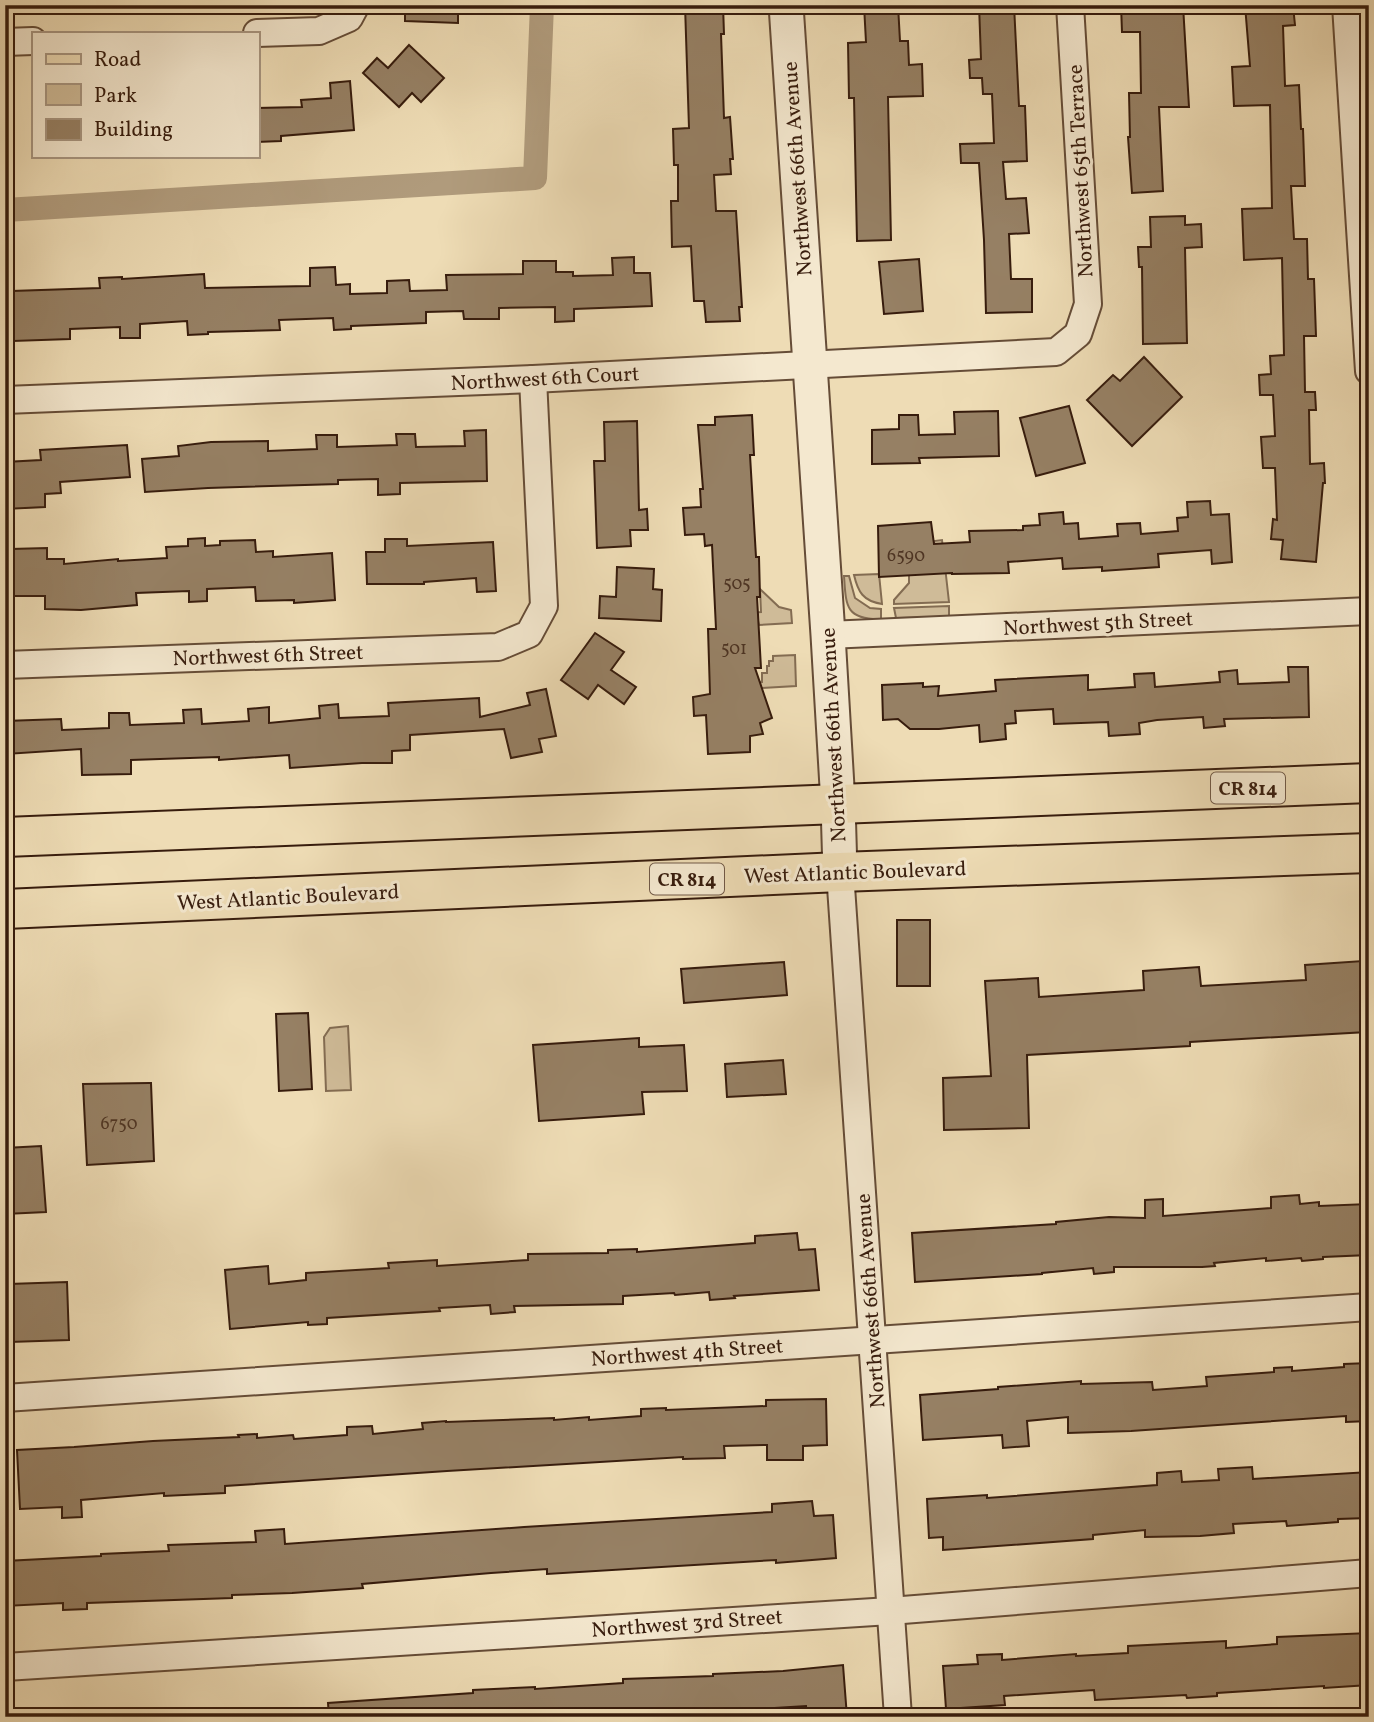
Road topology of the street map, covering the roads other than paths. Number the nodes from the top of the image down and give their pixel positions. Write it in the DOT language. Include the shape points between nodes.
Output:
graph roads {
  1 [pos="786,5"];
  2 [pos="1070,5"];
  3 [pos="1346,5"];
  4 [pos="352,11"];
  5 [pos="259,33"];
  6 [pos="32,41"];
  7 [pos="5,42"];
  8 [pos="1078,334"];
  9 [pos="810,365"];
  10 [pos="1369,371"];
  11 [pos="533,379"];
  12 [pos="5,400"];
  13 [pos="1369,611"];
  14 [pos="828,635"];
  15 [pos="5,665"];
  16 [pos="1369,783"];
  17 [pos="838,804"];
  18 [pos="5,837"];
  19 [pos="1369,853"];
  20 [pos="840,872"];
  21 [pos="5,909"];
  22 [pos="1369,1307"];
  23 [pos="873,1340"];
  24 [pos="5,1398"];
  25 [pos="1369,1573"];
  26 [pos="890,1611"];
  27 [pos="5,1667"];
  28 [pos="898,1717"];
  1 -- 9 [label="street, Northwest 66th Avenue"];
  2 -- 8 [label="street, Northwest 65th Terrace" via="1088,303"];
  3 -- 10 [label="street"];
  4 -- 5 [label="street" via="319,31"];
  6 -- 7 [label="street"];
  8 -- 9 [label="street, Northwest 6th Court" via="1056,352"];
  9 -- 11 [label="street, Northwest 6th Court"];
  9 -- 14 [label="street, Northwest 66th Avenue"];
  11 -- 12 [label="street, Northwest 6th Court"];
  11 -- 15 [label="street, Northwest 6th Street" via="544,606 529,634 498,647"];
  13 -- 14 [label="street, Northwest 5th Street"];
  14 -- 17 [label="street, Northwest 66th Avenue"];
  16 -- 17 [label="main road, CR 814"];
  17 -- 18 [label="main road, CR 814"];
  17 -- 20 [label="street, Northwest 66th Avenue"];
  19 -- 20 [label="main road, West Atlantic Boulevard / CR 814"];
  20 -- 21 [label="main road, West Atlantic Boulevard / CR 814"];
  20 -- 23 [label="street, Northwest 66th Avenue"];
  22 -- 23 [label="street, Northwest 4th Street"];
  23 -- 24 [label="street, Northwest 4th Street"];
  23 -- 26 [label="street, Northwest 66th Avenue"];
  25 -- 26 [label="street, Northwest 3rd Street"];
  26 -- 27 [label="street, Northwest 3rd Street"];
  26 -- 28 [label="street, Northwest 66th Avenue"];
}
